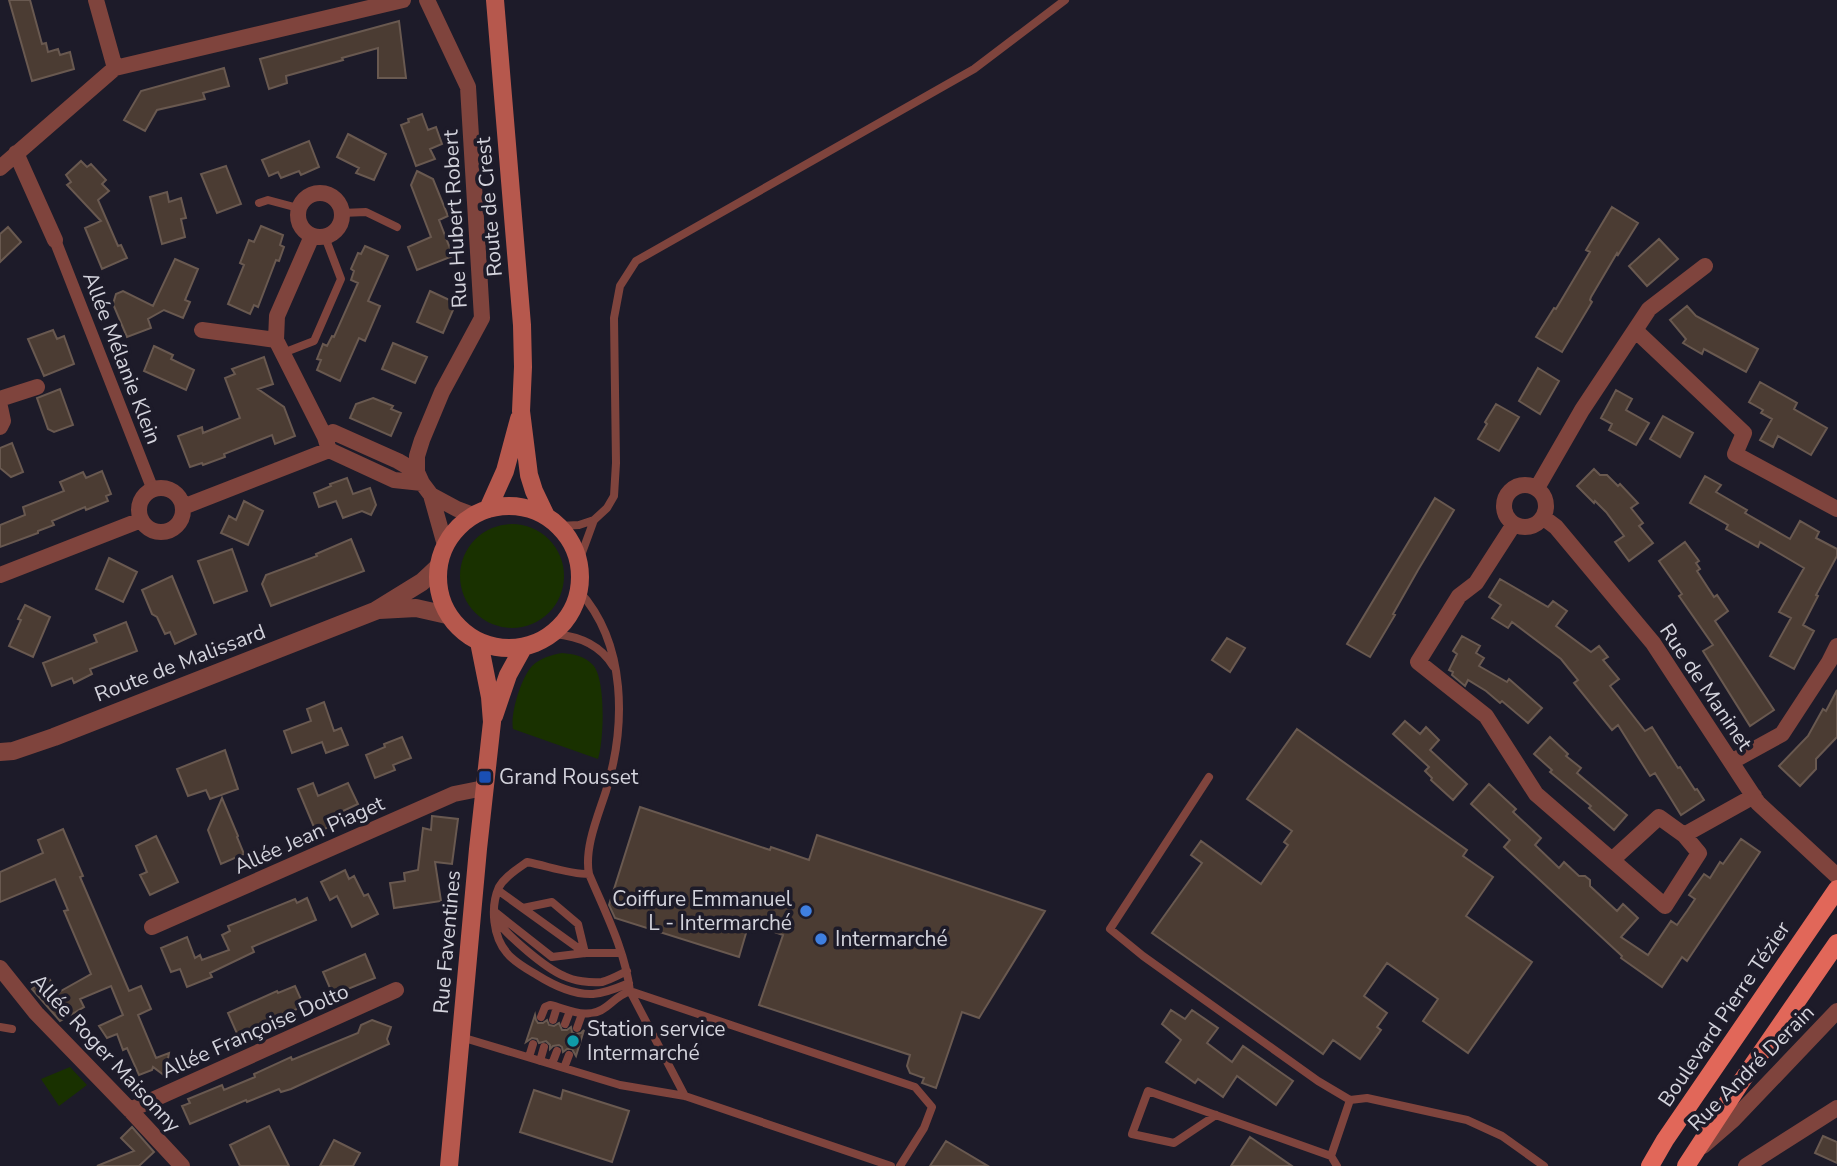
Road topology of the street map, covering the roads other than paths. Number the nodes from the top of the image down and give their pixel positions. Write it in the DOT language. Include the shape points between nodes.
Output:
graph roads {
  1 [pos="96,0"];
  2 [pos="403,0"];
  3 [pos="427,0"];
  4 [pos="495,0"];
  5 [pos="1065,0"];
  6 [pos="115,68"];
  7 [pos="16,153"];
  8 [pos="0,167"];
  9 [pos="259,203"];
  10 [pos="299,208"];
  11 [pos="342,213"];
  12 [pos="397,227"];
  13 [pos="318,236"];
  14 [pos="55,240"];
  15 [pos="1705,266"];
  16 [pos="202,330"];
  17 [pos="1635,330"];
  18 [pos="280,346"];
  19 [pos="37,387"];
  20 [pos="0,399"];
  21 [pos="0,407"];
  22 [pos="521,411"];
  23 [pos="0,428"];
  24 [pos="327,443"];
  25 [pos="423,483"];
  26 [pos="1537,488"];
  27 [pos="153,490"];
  28 [pos="183,508"];
  29 [pos="1837,509"];
  30 [pos="481,512"];
  31 [pos="1544,518"];
  32 [pos="141,520"];
  33 [pos="594,520"];
  34 [pos="552,521"];
  35 [pos="1514,524"];
  36 [pos="445,545"];
  37 [pos="579,561"];
  38 [pos="438,567"];
  39 [pos="0,575"];
  40 [pos="579,591"];
  41 [pos="375,611"];
  42 [pos="447,615"];
  43 [pos="554,634"];
  44 [pos="479,642"];
  45 [pos="1837,646"];
  46 [pos="523,648"];
  47 [pos="614,668"];
  48 [pos="492,722"];
  49 [pos="0,752"];
  50 [pos="1731,762"];
  51 [pos="1209,777"];
  52 [pos="485,788"];
  53 [pos="1754,796"];
  54 [pos="1684,835"];
  55 [pos="1612,860"];
  56 [pos="589,874"];
  57 [pos="1837,876"];
  58 [pos="1837,888"];
  59 [pos="499,891"];
  60 [pos="523,908"];
  61 [pos="494,915"];
  62 [pos="152,927"];
  63 [pos="1837,943"];
  64 [pos="585,953"];
  65 [pos="621,953"];
  66 [pos="0,968"];
  67 [pos="627,971"];
  68 [pos="629,987"];
  69 [pos="396,990"];
  70 [pos="557,1007"];
  71 [pos="570,1010"];
  72 [pos="1837,1011"];
  73 [pos="582,1014"];
  74 [pos="541,1017"];
  75 [pos="553,1020"];
  76 [pos="565,1024"];
  77 [pos="0,1027"];
  78 [pos="578,1028"];
  79 [pos="12,1029"];
  80 [pos="461,1037"];
  81 [pos="533,1044"];
  82 [pos="544,1047"];
  83 [pos="557,1051"];
  84 [pos="569,1055"];
  85 [pos="529,1057"];
  86 [pos="540,1061"];
  87 [pos="552,1064"];
  88 [pos="564,1068"];
  89 [pos="685,1096"];
  90 [pos="1350,1100"];
  91 [pos="1837,1108"];
  92 [pos="130,1110"];
  93 [pos="1216,1115"];
  94 [pos="1331,1156"];
  95 [pos="1690,1160"];
  96 [pos="182,1166"];
  97 [pos="449,1166"];
  98 [pos="891,1166"];
  99 [pos="900,1166"];
  100 [pos="1337,1166"];
  101 [pos="1544,1166"];
  102 [pos="1650,1166"];
  103 [pos="1746,1166"];
  1 -- 6 [label="street"];
  2 -- 6 [label="street"];
  3 -- 25 [label="street, Rue Hubert Robert" via="468,87 482,318 422,440 417,456"];
  4 -- 22 [label="main road, Route de Crest" via="522,325"];
  5 -- 33 [label="lane" via="974,69 636,261 620,286 614,318 614,496"];
  6 -- 7 [label="street"];
  7 -- 8 [label="street"];
  7 -- 14 [label="street"];
  9 -- 10 [label="lane" via="268,200"];
  10 -- 11 [label="street" via="307,197 322,193 335,199"];
  10 -- 13 [label="street" via="299,222 306,232"];
  11 -- 12 [label="lane" via="366,212"];
  11 -- 13 [label="street" via="336,230"];
  13 -- 18 [label="street" via="276,316"];
  13 -- 18 [label="lane" via="341,279 314,341"];
  14 -- 27 [label="street, Allée Mélanie Klein"];
  15 -- 17 [label="street" via="1649,309"];
  16 -- 18 [label="street"];
  17 -- 26 [label="street"];
  17 -- 29 [label="street" via="1744,433 1735,454"];
  18 -- 24 [label="street"];
  19 -- 20 [label="street"];
  21 -- 23 [label="street"];
  22 -- 30 [label="main road" via="505,471"];
  22 -- 34 [label="main road" via="529,475"];
  24 -- 25 [label="street" via="333,432 398,461"];
  24 -- 28 [label="street"];
  25 -- 30 [label="street" via="457,509"];
  25 -- 36 [label="street"];
  26 -- 31 [label="street" via="1546,501"];
  26 -- 35 [label="street" via="1521,485 1507,495 1504,511"];
  27 -- 28 [label="street" via="175,493"];
  27 -- 32 [label="street" via="142,498"];
  28 -- 32 [label="street" via="180,522 171,530 160,532"];
  30 -- 34 [label="main road" via="508,506 528,508"];
  30 -- 36 [label="main road" via="457,528"];
  31 -- 35 [label="street" via="1530,527"];
  31 -- 50 [label="street, Rue de Maninet" via="1653,643"];
  32 -- 39 [label="street"];
  33 -- 34 [label="lane" via="579,525"];
  33 -- 37 [label="lane"];
  34 -- 37 [label="main road" via="571,542"];
  35 -- 55 [label="street" via="1476,583 1459,596 1419,662 1486,716 1536,794"];
  36 -- 38 [label="main road"];
  37 -- 40 [label="main road"];
  38 -- 41 [label="street, Route de Malissard"];
  38 -- 42 [label="main road" via="440,600"];
  40 -- 43 [label="main road" via="566,622"];
  40 -- 47 [label="lane" via="607,634"];
  41 -- 42 [label="street, Route de Malissard" via="416,608"];
  41 -- 49 [label="street, Route de Malissard" via="54,737"];
  42 -- 44 [label="main road"];
  43 -- 46 [label="main road"];
  43 -- 47 [label="lane" via="570,635 598,648"];
  44 -- 46 [label="main road" via="500,649"];
  44 -- 48 [label="main road, Rue Faventines"];
  45 -- 50 [label="street" via="1782,734"];
  46 -- 48 [label="main road, Rue Faventines"];
  47 -- 56 [label="lane" via="620,711 618,738 594,829"];
  48 -- 52 [label="main road, Rue Faventines"];
  50 -- 53 [label="street, Rue de Maninet"];
  51 -- 90 [label="lane" via="1110,929"];
  52 -- 62 [label="street, Allée Jean Piaget" via="454,794"];
  52 -- 80 [label="main road, Rue Faventines"];
  53 -- 54 [label="street"];
  53 -- 57 [label="street, Rue de Maninet"];
  54 -- 55 [label="street" via="1659,817"];
  54 -- 55 [label="street" via="1699,853 1665,906"];
  56 -- 59 [label="lane" via="527,862"];
  56 -- 65 [label="lane"];
  58 -- 102 [label="main road, Boulevard Pierre Tézier"];
  59 -- 60 [label="lane"];
  59 -- 61 [label="lane"];
  60 -- 64 [label="lane"];
  60 -- 64 [label="lane" via="552,902 578,924"];
  61 -- 64 [label="lane" via="552,957"];
  61 -- 67 [label="lane" via="519,944 564,976 603,982"];
  61 -- 68 [label="lane" via="498,941 508,956 549,983 590,994"];
  63 -- 95 [label="main road"];
  64 -- 65 [label="lane"];
  65 -- 67 [label="lane"];
  66 -- 92 [label="street, Allée Roger Maisonny" via="36,1013"];
  67 -- 68 [label="lane"];
  68 -- 73 [label="lane" via="600,1010"];
  68 -- 89 [label="lane"];
  68 -- 99 [label="lane" via="915,1087 932,1107 925,1128"];
  69 -- 92 [label="street, Allée Françoise Dolto"];
  70 -- 71 [label="lane"];
  70 -- 74 [label="lane" via="545,1007"];
  70 -- 75 [label="lane"];
  71 -- 73 [label="lane"];
  71 -- 76 [label="lane"];
  72 -- 95 [label="street, Rue André Derain"];
  73 -- 78 [label="lane"];
  77 -- 79 [label="lane"];
  80 -- 85 [label="lane"];
  80 -- 97 [label="main road, Rue Faventines"];
  81 -- 85 [label="lane"];
  82 -- 86 [label="lane"];
  83 -- 87 [label="lane"];
  84 -- 88 [label="lane"];
  85 -- 86 [label="lane"];
  86 -- 87 [label="lane"];
  87 -- 88 [label="lane"];
  88 -- 89 [label="lane" via="620,1085"];
  89 -- 98 [label="lane"];
  90 -- 94 [label="lane"];
  90 -- 101 [label="lane" via="1367,1098 1466,1120 1502,1136"];
  91 -- 103 [label="street"];
  92 -- 96 [label="street, Allée Roger Maisonny"];
  93 -- 93 [label="lane" via="1148,1091 1132,1134 1174,1143"];
  93 -- 94 [label="lane"];
  94 -- 100 [label="lane"];
}
